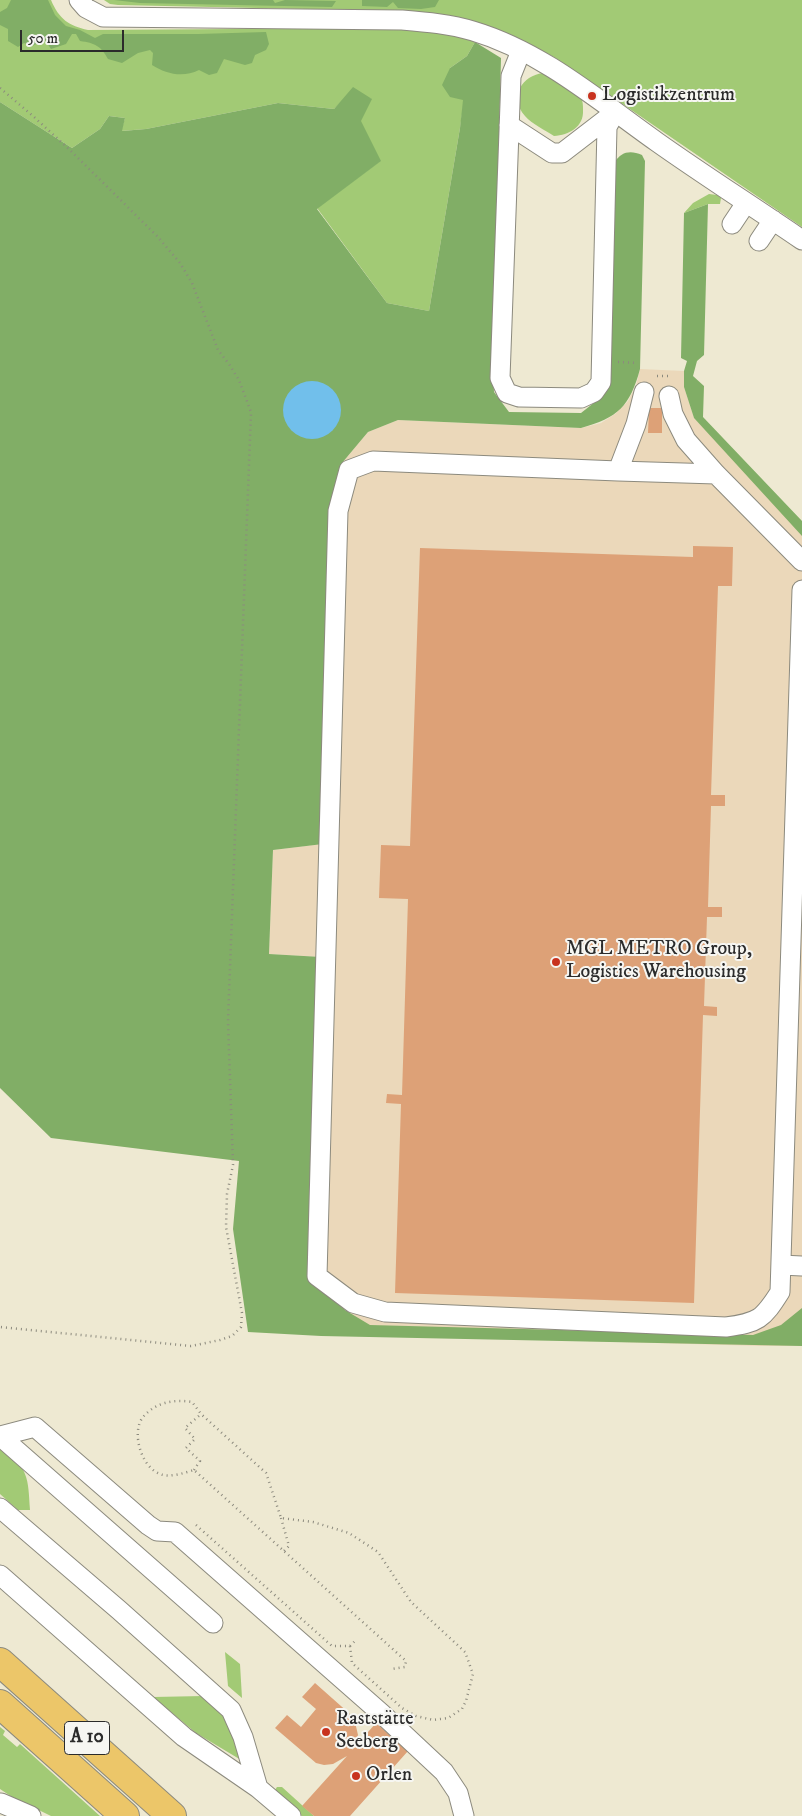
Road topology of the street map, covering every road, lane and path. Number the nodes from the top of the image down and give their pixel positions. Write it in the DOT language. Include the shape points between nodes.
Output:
graph roads {
  1 [pos="79,0"];
  2 [pos="521,51"];
  3 [pos="0,88"];
  4 [pos="615,112"];
  5 [pos="510,125"];
  6 [pos="746,202"];
  7 [pos="773,220"];
  8 [pos="732,224"];
  9 [pos="802,240"];
  10 [pos="759,241"];
  11 [pos="601,362"];
  12 [pos="638,363"];
  13 [pos="657,376"];
  14 [pos="668,376"];
  15 [pos="644,392"];
  16 [pos="670,396"];
  17 [pos="618,471"];
  18 [pos="716,474"];
  19 [pos="802,562"];
  20 [pos="802,590"];
  21 [pos="795,993"];
  22 [pos="781,1265"];
  23 [pos="802,1266"];
  24 [pos="0,1326"];
  25 [pos="201,1414"];
  26 [pos="0,1436"];
  27 [pos="194,1470"];
  28 [pos="0,1508"];
  29 [pos="281,1518"];
  30 [pos="196,1525"];
  31 [pos="283,1552"];
  32 [pos="0,1575"];
  33 [pos="213,1623"];
  34 [pos="358,1639"];
  35 [pos="350,1646"];
  36 [pos="0,1662"];
  37 [pos="392,1668"];
  38 [pos="0,1704"];
  39 [pos="258,1788"];
  40 [pos="3,1806"];
  41 [pos="31,1816"];
  42 [pos="125,1816"];
  43 [pos="172,1816"];
  44 [pos="291,1816"];
  45 [pos="464,1816"];
  1 -- 2 [label="street" via="103,17 439,23 474,32"];
  2 -- 4 [label="street" via="552,67"];
  2 -- 5 [label="street" via="511,76"];
  3 -- 24 [label="path" via="71,151 180,263 192,283 218,350 239,380 251,412 228,1021 233,1165 227,1194 226,1227 242,1313 241,1328 232,1336 190,1346"];
  4 -- 5 [label="street" via="562,153 552,153"];
  4 -- 6 [label="street"];
  4 -- 11 [label="street" via="607,127"];
  5 -- 11 [label="street" via="500,378 508,393 519,397 581,398 594,392 601,382"];
  6 -- 7 [label="street"];
  6 -- 8 [label="street"];
  7 -- 9 [label="street"];
  7 -- 10 [label="street"];
  11 -- 12 [label="path"];
  13 -- 14 [label="path"];
  15 -- 17 [label="street"];
  16 -- 18 [label="street" via="680,431"];
  17 -- 18 [label="street"];
  17 -- 22 [label="street" via="374,461 349,470 338,511 317,1276 353,1303 385,1312 726,1327 748,1324 767,1312 780,1292"];
  18 -- 19 [label="street"];
  20 -- 21 [label="street"];
  21 -- 22 [label="street"];
  22 -- 23 [label="street"];
  25 -- 27 [label="path" via="185,1428 195,1439 186,1448 200,1461"];
  25 -- 27 [label="path" via="192,1402 160,1403 142,1418 139,1432 138,1447 146,1463 160,1474 173,1475"];
  25 -- 29 [label="path" via="266,1473"];
  26 -- 33 [label="street"];
  26 -- 45 [label="street" via="35,1427 148,1525 157,1531 175,1532 444,1772 458,1794"];
  27 -- 31 [label="path"];
  28 -- 39 [label="street" via="230,1710 243,1737"];
  29 -- 31 [label="path" via="288,1546"];
  29 -- 35 [label="path" via="313,1522 348,1533 378,1552 411,1602 465,1652 473,1674 462,1709 448,1718 433,1720 416,1716 402,1708 352,1663"];
  30 -- 35 [label="path" via="332,1646"];
  31 -- 37 [label="path" via="406,1661 405,1667"];
  32 -- 39 [label="street" via="184,1737"];
  34 -- 35 [label="path"];
  36 -- 43 [label="highway, A 10"];
  38 -- 42 [label="highway, A 10"];
  39 -- 44 [label="street"];
  40 -- 41 [label="street"];
}
